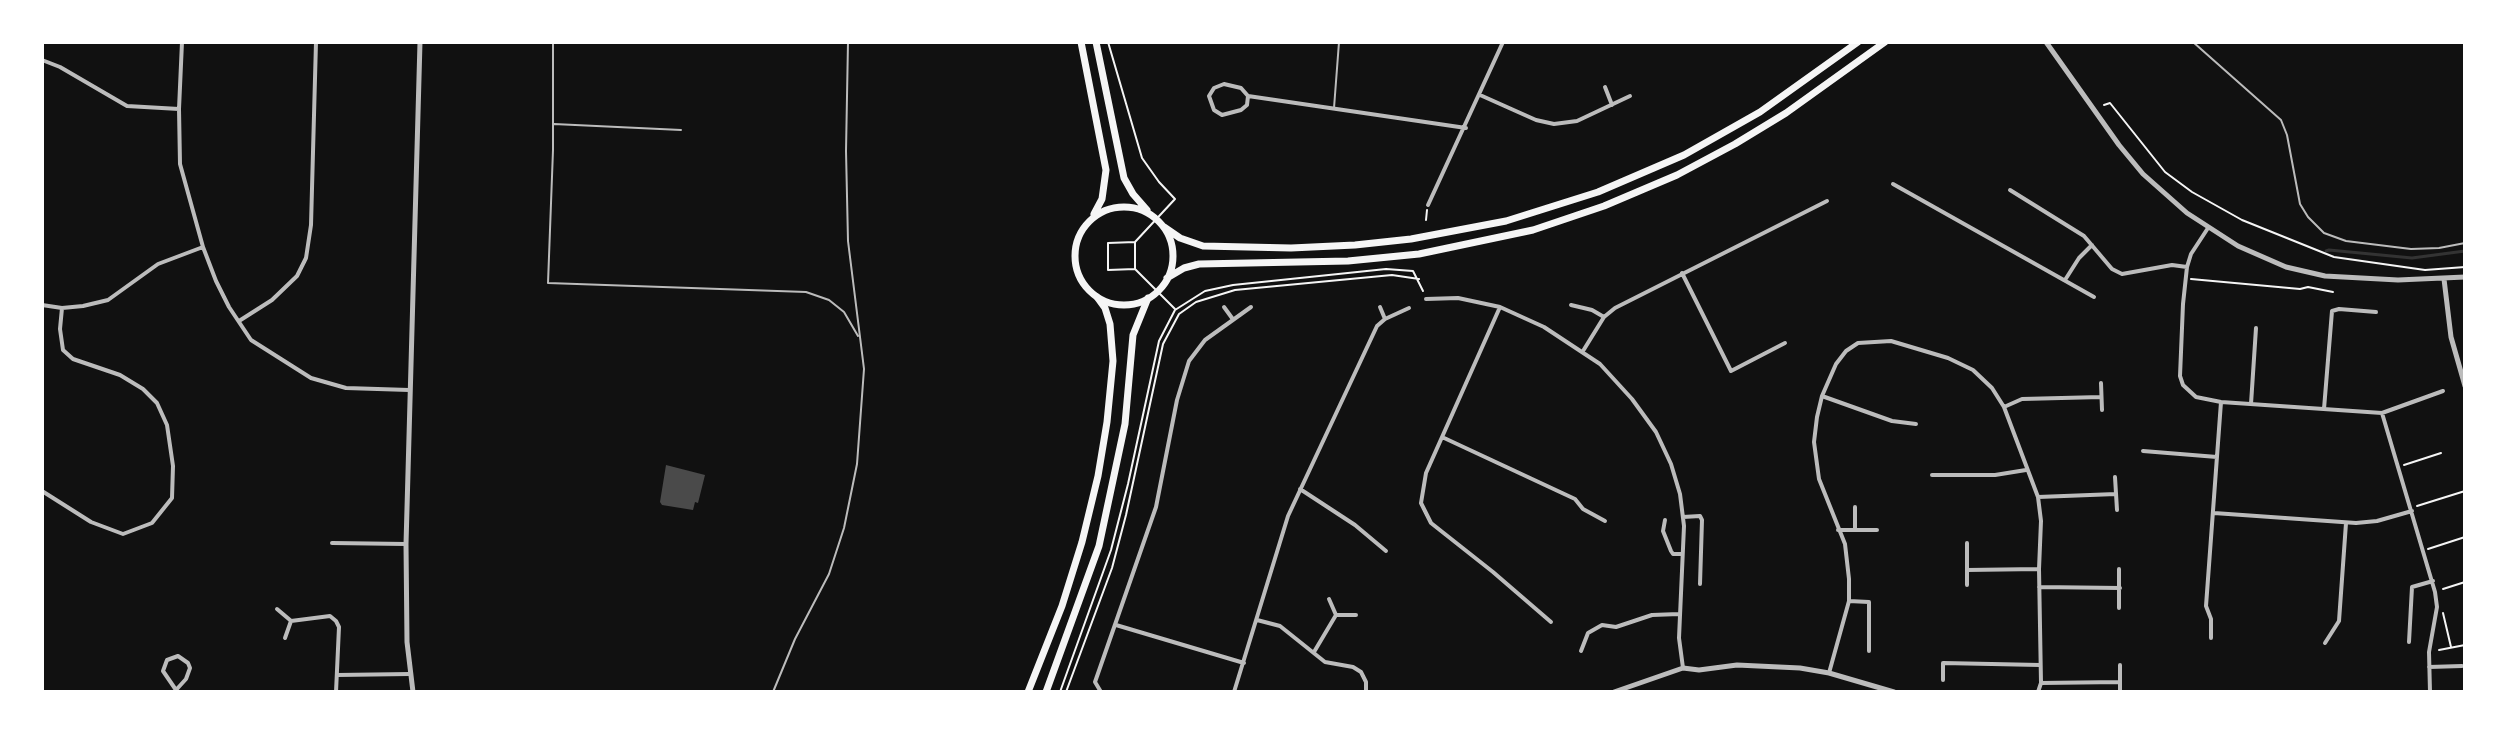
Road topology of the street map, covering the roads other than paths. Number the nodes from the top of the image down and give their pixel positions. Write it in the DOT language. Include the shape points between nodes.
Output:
graph roads {
  1 [pos="182,42"];
  2 [pos="316,42"];
  3 [pos="420,42"];
  4 [pos="553,42"];
  5 [pos="848,42"];
  6 [pos="1081,42"];
  7 [pos="1096,42"];
  8 [pos="1339,42"];
  9 [pos="1503,42"];
  10 [pos="1858,42"];
  11 [pos="1885,42"];
  12 [pos="2046,42"];
  13 [pos="2193,42"];
  14 [pos="42,60"];
  15 [pos="1605,87"];
  16 [pos="1480,95"];
  17 [pos="1248,96"];
  18 [pos="1630,96"];
  19 [pos="1612,105"];
  20 [pos="1334,108"];
  21 [pos="179,109"];
  22 [pos="553,124"];
  23 [pos="1466,128"];
  24 [pos="681,130"];
  25 [pos="1893,184"];
  26 [pos="2010,190"];
  27 [pos="1803,201"];
  28 [pos="1827,201"];
  29 [pos="1428,205"];
  30 [pos="1808,210"];
  31 [pos="1151,215"];
  32 [pos="1090,219"];
  33 [pos="1164,227"];
  34 [pos="2208,228"];
  35 [pos="2465,243"];
  36 [pos="2092,245"];
  37 [pos="203,247"];
  38 [pos="2187,267"];
  39 [pos="1682,273"];
  40 [pos="2465,277"];
  41 [pos="1167,278"];
  42 [pos="2444,279"];
  43 [pos="2065,280"];
  44 [pos="1097,297"];
  45 [pos="2094,297"];
  46 [pos="1148,298"];
  47 [pos="1426,299"];
  48 [pos="42,305"];
  49 [pos="1571,305"];
  50 [pos="1224,307"];
  51 [pos="1251,307"];
  52 [pos="1380,307"];
  53 [pos="1500,307"];
  54 [pos="62,308"];
  55 [pos="1409,308"];
  56 [pos="2376,312"];
  57 [pos="1604,317"];
  58 [pos="1233,319"];
  59 [pos="1385,319"];
  60 [pos="239,321"];
  61 [pos="2256,328"];
  62 [pos="860,340"];
  63 [pos="1785,343"];
  64 [pos="1583,351"];
  65 [pos="2101,383"];
  66 [pos="2465,386"];
  67 [pos="409,390"];
  68 [pos="2443,391"];
  69 [pos="1822,396"];
  70 [pos="2101,397"];
  71 [pos="2221,402"];
  72 [pos="2251,404"];
  73 [pos="2004,407"];
  74 [pos="2324,409"];
  75 [pos="2102,410"];
  76 [pos="2382,413"];
  77 [pos="1916,424"];
  78 [pos="1442,437"];
  79 [pos="2143,451"];
  80 [pos="2217,457"];
  81 [pos="2026,470"];
  82 [pos="1932,475"];
  83 [pos="2115,477"];
  84 [pos="1300,489"];
  85 [pos="42,491"];
  86 [pos="2116,494"];
  87 [pos="2038,497"];
  88 [pos="1855,507"];
  89 [pos="2412,509"];
  90 [pos="2117,510"];
  91 [pos="2214,513"];
  92 [pos="1683,517"];
  93 [pos="1665,520"];
  94 [pos="1605,521"];
  95 [pos="2346,523"];
  96 [pos="1838,530"];
  97 [pos="1855,530"];
  98 [pos="1877,530"];
  99 [pos="332,543"];
  100 [pos="1967,543"];
  101 [pos="406,544"];
  102 [pos="1386,551"];
  103 [pos="1682,554"];
  104 [pos="2039,569"];
  105 [pos="2119,569"];
  106 [pos="1967,570"];
  107 [pos="2433,581"];
  108 [pos="1700,584"];
  109 [pos="1967,585"];
  110 [pos="2039,587"];
  111 [pos="2120,588"];
  112 [pos="1329,599"];
  113 [pos="1849,601"];
  114 [pos="2119,608"];
  115 [pos="277,609"];
  116 [pos="1679,614"];
  117 [pos="1336,615"];
  118 [pos="1356,615"];
  119 [pos="1257,620"];
  120 [pos="291,621"];
  121 [pos="1551,622"];
  122 [pos="1116,625"];
  123 [pos="285,638"];
  124 [pos="2211,638"];
  125 [pos="2409,642"];
  126 [pos="2325,643"];
  127 [pos="1581,651"];
  128 [pos="1869,651"];
  129 [pos="1314,652"];
  130 [pos="1245,664"];
  131 [pos="2040,665"];
  132 [pos="2120,665"];
  133 [pos="2462,666"];
  134 [pos="2429,667"];
  135 [pos="1683,668"];
  136 [pos="1829,673"];
  137 [pos="410,674"];
  138 [pos="337,675"];
  139 [pos="1943,680"];
  140 [pos="2120,682"];
  141 [pos="2041,683"];
  142 [pos="1876,689"];
  143 [pos="176,691"];
  144 [pos="336,692"];
  145 [pos="413,692"];
  146 [pos="773,692"];
  147 [pos="1028,692"];
  148 [pos="1046,692"];
  149 [pos="1101,692"];
  150 [pos="1234,692"];
  151 [pos="1366,692"];
  152 [pos="1614,692"];
  153 [pos="1894,692"];
  154 [pos="2038,692"];
  155 [pos="2120,692"];
  156 [pos="2430,692"];
  1 -- 21 [label="street"];
  2 -- 60 [label="street" via="306,258 297,276 272,300"];
  3 -- 67 [label="street"];
  4 -- 22 [label="lane"];
  5 -- 62 [label="lane" via="848,241"];
  6 -- 32 [label="main road" via="1106,170 1099,207"];
  7 -- 31 [label="main road" via="1124,178"];
  8 -- 20 [label="lane"];
  9 -- 16 [label="street"];
  10 -- 33 [label="main road" via="1760,112 1684,155 1598,192 1506,221 1411,239 1291,248 1203,246"];
  11 -- 41 [label="main road" via="1724,150 1604,206 1533,230 1419,254 1199,264"];
  12 -- 34 [label="street" via="2134,164"];
  13 -- 35 [label="lane" via="2281,120 2300,204 2324,233 2411,249"];
  14 -- 21 [label="street" via="127,106"];
  15 -- 19 [label="street"];
  16 -- 19 [label="street" via="1554,124 1577,121"];
  16 -- 23 [label="street"];
  17 -- 17 [label="street" via="1241,88 1224,84 1209,96 1222,115 1241,110"];
  17 -- 20 [label="street"];
  18 -- 19 [label="street"];
  20 -- 23 [label="street"];
  21 -- 37 [label="street" via="180,164"];
  22 -- 24 [label="lane"];
  22 -- 62 [label="lane" via="548,283 806,292 844,312"];
  23 -- 29 [label="street"];
  25 -- 43 [label="street"];
  26 -- 36 [label="street"];
  27 -- 30 [label="street"];
  28 -- 30 [label="street"];
  30 -- 39 [label="street"];
  31 -- 32 [label="main road" via="1120,206"];
  31 -- 33 [label="main road"];
  32 -- 44 [label="main road" via="1074,257 1080,279"];
  33 -- 41 [label="main road" via="1173,252"];
  34 -- 38 [label="street"];
  34 -- 42 [label="street" via="2260,257 2303,272 2379,280"];
  36 -- 38 [label="street" via="2122,274"];
  36 -- 43 [label="street"];
  37 -- 54 [label="street" via="158,264 108,300"];
  37 -- 60 [label="street"];
  38 -- 71 [label="street" via="2180,376 2196,397"];
  39 -- 57 [label="street"];
  39 -- 63 [label="street" via="1731,371"];
  40 -- 42 [label="street"];
  41 -- 46 [label="main road"];
  42 -- 66 [label="street" via="2451,337"];
  43 -- 45 [label="street"];
  44 -- 46 [label="main road" via="1117,305"];
  44 -- 147 [label="main road" via="1110,324 1113,361 1101,463 1062,606"];
  46 -- 148 [label="main road" via="1133,335 1125,424 1100,542"];
  47 -- 53 [label="street" via="1458,298"];
  48 -- 54 [label="street"];
  49 -- 57 [label="street"];
  50 -- 58 [label="street"];
  51 -- 58 [label="street"];
  52 -- 59 [label="street"];
  53 -- 64 [label="street"];
  53 -- 78 [label="street"];
  54 -- 85 [label="street" via="63,350 73,359 120,375 157,403 167,425 172,498 152,523 123,534 91,522"];
  55 -- 59 [label="street"];
  56 -- 74 [label="street" via="2332,311"];
  57 -- 64 [label="street"];
  58 -- 122 [label="street" via="1205,340 1189,361 1156,507"];
  59 -- 84 [label="street" via="1377,326"];
  60 -- 67 [label="street" via="251,340 311,378 346,388"];
  61 -- 72 [label="street"];
  62 -- 146 [label="lane" via="864,369 857,464 844,528 829,574"];
  64 -- 92 [label="street" via="1609,373 1656,432 1680,494"];
  65 -- 70 [label="street"];
  67 -- 101 [label="street"];
  68 -- 76 [label="street"];
  69 -- 73 [label="street" via="1836,364 1853,346 1876,340 1948,358 1973,370"];
  69 -- 77 [label="street"];
  69 -- 96 [label="street" via="1814,442 1819,479"];
  70 -- 73 [label="street" via="2022,399"];
  70 -- 75 [label="street"];
  71 -- 72 [label="street"];
  71 -- 80 [label="street"];
  72 -- 74 [label="street"];
  73 -- 81 [label="street"];
  74 -- 76 [label="street"];
  76 -- 89 [label="street"];
  78 -- 94 [label="street" via="1575,499"];
  78 -- 121 [label="street" via="1423,484 1425,514"];
  79 -- 80 [label="street"];
  80 -- 91 [label="street"];
  81 -- 82 [label="street"];
  81 -- 87 [label="street"];
  83 -- 86 [label="street"];
  84 -- 102 [label="street"];
  84 -- 119 [label="street"];
  86 -- 87 [label="street"];
  86 -- 90 [label="street"];
  87 -- 104 [label="street"];
  88 -- 97 [label="street"];
  89 -- 95 [label="street" via="2377,521"];
  89 -- 107 [label="street"];
  91 -- 95 [label="street"];
  91 -- 124 [label="street" via="2206,606"];
  92 -- 103 [label="street"];
  92 -- 108 [label="street" via="1702,520"];
  93 -- 103 [label="street" via="1663,531 1671,551"];
  95 -- 126 [label="street" via="2339,621"];
  96 -- 97 [label="street"];
  96 -- 113 [label="street" via="1845,544"];
  97 -- 98 [label="street"];
  99 -- 101 [label="street"];
  100 -- 106 [label="street"];
  101 -- 137 [label="street"];
  103 -- 116 [label="street"];
  104 -- 106 [label="street"];
  104 -- 110 [label="street"];
  105 -- 111 [label="street"];
  106 -- 109 [label="street"];
  107 -- 125 [label="street" via="2412,587"];
  107 -- 134 [label="street" via="2437,607"];
  110 -- 111 [label="street"];
  110 -- 131 [label="street"];
  111 -- 114 [label="street"];
  112 -- 117 [label="street"];
  113 -- 128 [label="street" via="1869,602"];
  113 -- 136 [label="street"];
  115 -- 120 [label="street"];
  116 -- 127 [label="street" via="1602,625 1588,633"];
  116 -- 135 [label="street"];
  117 -- 118 [label="street"];
  117 -- 129 [label="street"];
  119 -- 129 [label="street" via="1280,626"];
  119 -- 130 [label="street"];
  120 -- 123 [label="street"];
  120 -- 138 [label="street" via="330,616 336,621"];
  122 -- 130 [label="street"];
  122 -- 149 [label="street" via="1095,682"];
  129 -- 151 [label="street" via="1325,662 1361,672"];
  130 -- 150 [label="street"];
  131 -- 139 [label="street" via="1943,663"];
  131 -- 141 [label="street"];
  132 -- 140 [label="street"];
  133 -- 134 [label="street"];
  134 -- 156 [label="street"];
  135 -- 136 [label="street" via="1780,666"];
  135 -- 152 [label="street"];
  136 -- 142 [label="street"];
  137 -- 138 [label="street"];
  137 -- 145 [label="street"];
  138 -- 144 [label="street"];
  140 -- 141 [label="street"];
  140 -- 155 [label="street"];
  141 -- 154 [label="street"];
  142 -- 153 [label="street"];
  143 -- 143 [label="street" via="190,668 178,656 167,660 163,671"];
}
